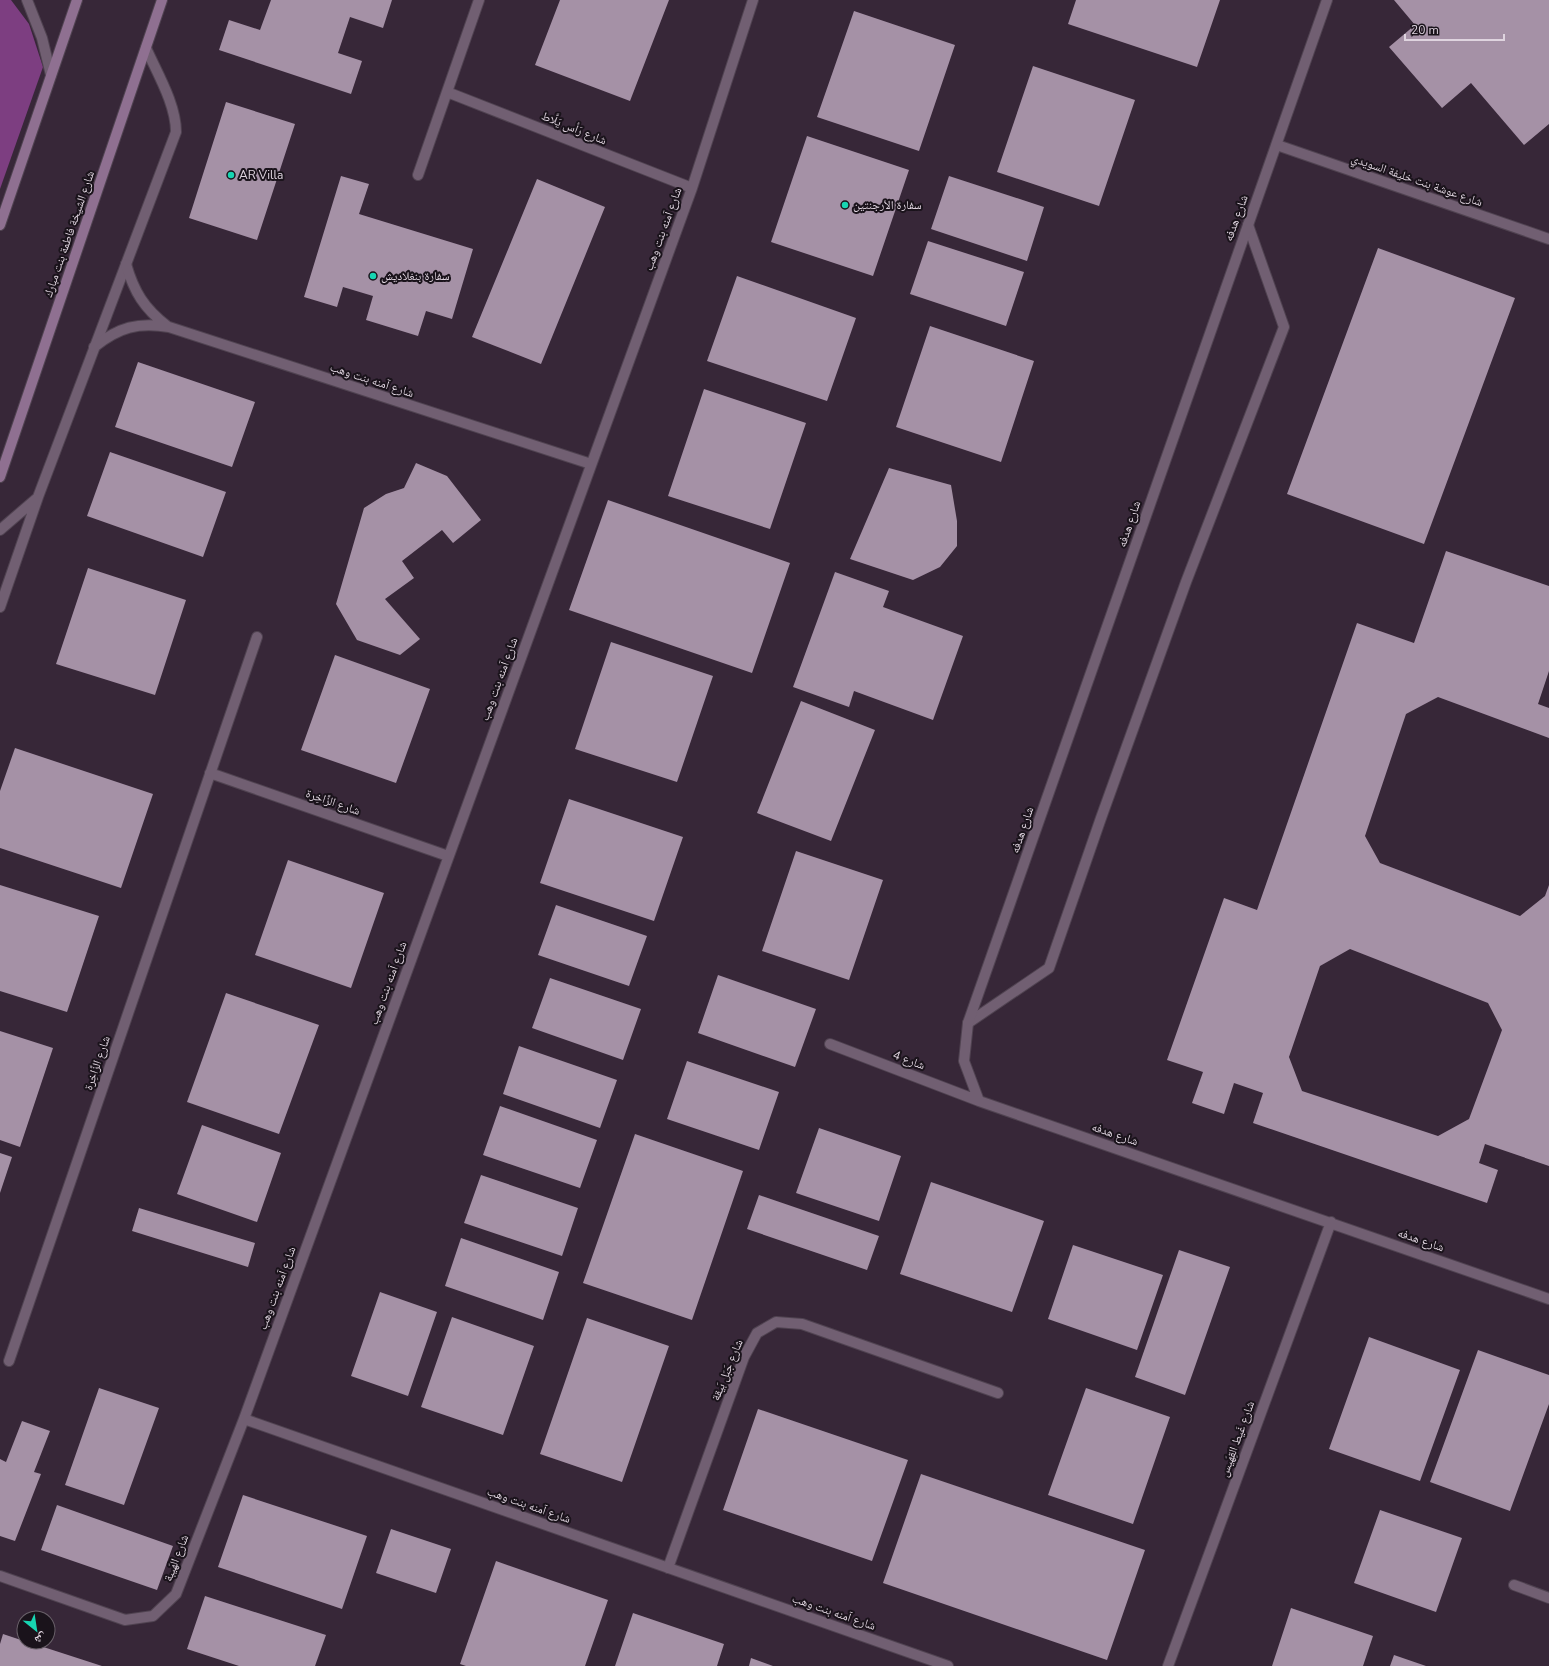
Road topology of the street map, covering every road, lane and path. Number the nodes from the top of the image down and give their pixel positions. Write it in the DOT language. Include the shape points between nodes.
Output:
graph roads {
  1 [pos="26,0"];
  2 [pos="77,0"];
  3 [pos="162,0"];
  4 [pos="479,0"];
  5 [pos="753,0"];
  6 [pos="1328,0"];
  7 [pos="146,48"];
  8 [pos="51,76"];
  9 [pos="447,92"];
  10 [pos="1277,145"];
  11 [pos="418,175"];
  12 [pos="692,188"];
  13 [pos="1248,224"];
  14 [pos="0,225"];
  15 [pos="1549,240"];
  16 [pos="126,264"];
  17 [pos="169,328"];
  18 [pos="94,347"];
  19 [pos="591,464"];
  20 [pos="0,477"];
  21 [pos="38,497"];
  22 [pos="0,530"];
  23 [pos="0,607"];
  24 [pos="257,637"];
  25 [pos="210,773"];
  26 [pos="448,856"];
  27 [pos="968,1023"];
  28 [pos="830,1044"];
  29 [pos="979,1100"];
  30 [pos="1331,1222"];
  31 [pos="1549,1299"];
  32 [pos="9,1361"];
  33 [pos="998,1393"];
  34 [pos="244,1418"];
  35 [pos="668,1568"];
  36 [pos="0,1576"];
  37 [pos="1514,1585"];
  38 [pos="1549,1598"];
  39 [pos="948,1666"];
  40 [pos="1168,1666"];
  1 -- 8 [label="street" via="42,38"];
  2 -- 8 [label="main road"];
  3 -- 7 [label="main road, شارع الشيخة فاطمة بنت مبارك"];
  4 -- 9 [label="street"];
  5 -- 12 [label="street, شارع آمنه بنت وهب"];
  6 -- 10 [label="street, شارع هدفه"];
  7 -- 16 [label="street" via="173,108 176,132"];
  7 -- 20 [label="main road, شارع الشيخة فاطمة بنت مبارك"];
  8 -- 14 [label="main road"];
  9 -- 11 [label="street"];
  9 -- 12 [label="street, شارع رَأس يَلَّاط"];
  10 -- 13 [label="street, شارع هدفه"];
  10 -- 15 [label="street, شارع عوشة بنت خليفة السويدي"];
  12 -- 19 [label="street, شارع آمنه بنت وهب"];
  13 -- 27 [label="street, شارع هدفه"];
  13 -- 27 [label="street" via="1284,327 1184,590 1049,968"];
  16 -- 17 [label="street, شارع آمنه بنت وهب" via="137,294 145,306"];
  16 -- 18 [label="street"];
  17 -- 18 [label="street, شارع آمنه بنت وهب" via="137,325 107,337"];
  17 -- 19 [label="street, شارع آمنه بنت وهب"];
  18 -- 21 [label="street"];
  19 -- 26 [label="street, شارع آمنه بنت وهب"];
  21 -- 22 [label="street"];
  21 -- 23 [label="street"];
  24 -- 25 [label="street, شارع الزَّاخِرة"];
  25 -- 26 [label="street, شارع الزَّاخِرة"];
  25 -- 32 [label="street, شارع الزَّاخِرة"];
  26 -- 34 [label="street, شارع آمنه بنت وهب"];
  27 -- 29 [label="street, شارع هدفه" via="964,1061"];
  28 -- 29 [label="street, شارع 4"];
  29 -- 30 [label="street, شارع هدفه"];
  30 -- 31 [label="street, شارع هدفه"];
  30 -- 40 [label="street, شارع غَيط القِهَيس"];
  33 -- 35 [label="street, شارع جَبَل بَيقة" via="802,1324 776,1322 756,1333 744,1357"];
  34 -- 35 [label="street, شارع آمنه بنت وهب"];
  34 -- 36 [label="street, شارع الهَيبة" via="176,1594 153,1616 125,1620"];
  35 -- 39 [label="street, شارع آمنه بنت وهب"];
  37 -- 38 [label="street"];
}
